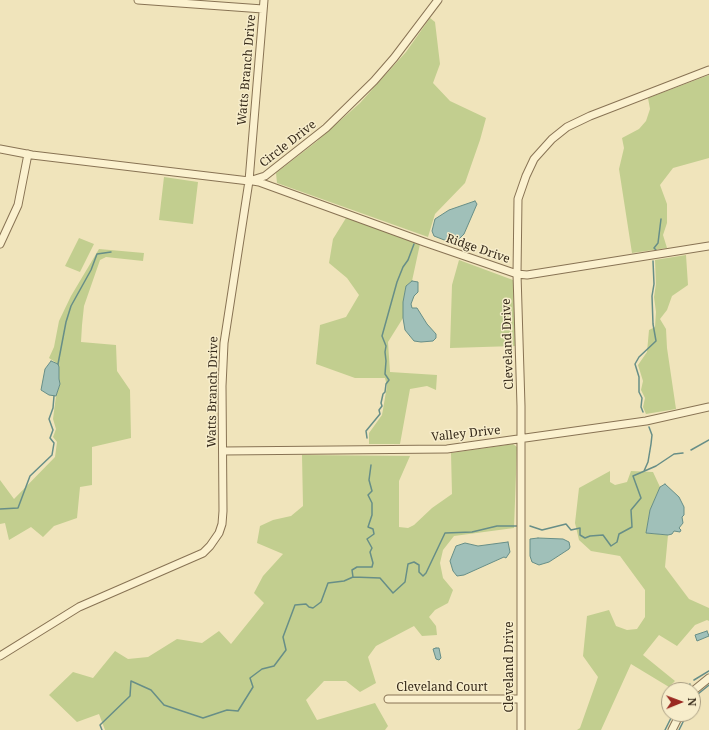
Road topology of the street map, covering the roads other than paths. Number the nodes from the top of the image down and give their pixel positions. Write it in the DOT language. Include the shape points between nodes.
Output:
graph roads {
  1 [pos="138,0"];
  2 [pos="264,0"];
  3 [pos="438,0"];
  4 [pos="263,9"];
  5 [pos="709,70"];
  6 [pos="0,149"];
  7 [pos="28,154"];
  8 [pos="249,181"];
  9 [pos="0,244"];
  10 [pos="709,246"];
  11 [pos="517,274"];
  12 [pos="709,407"];
  13 [pos="522,438"];
  14 [pos="223,451"];
  15 [pos="0,656"];
  16 [pos="709,678"];
  17 [pos="701,684"];
  18 [pos="388,699"];
  19 [pos="521,699"];
  20 [pos="521,730"];
  1 -- 4 [label="street"];
  2 -- 4 [label="street, Watts Branch Drive"];
  3 -- 8 [label="street, Circle Drive" via="394,58 347,109 265,176"];
  4 -- 8 [label="street, Watts Branch Drive"];
  5 -- 11 [label="street, Cleveland Drive" via="590,116 567,127 544,147 526,176 518,199"];
  6 -- 7 [label="street, Circle Drive"];
  7 -- 8 [label="street, Circle Drive"];
  7 -- 9 [label="street" via="18,205"];
  8 -- 11 [label="street, Ridge Drive" via="259,182"];
  8 -- 14 [label="street, Watts Branch Drive" via="224,343"];
  10 -- 11 [label="street, Ridge Drive" via="527,275"];
  11 -- 13 [label="street, Cleveland Drive"];
  12 -- 13 [label="street, Valley Drive" via="646,420"];
  13 -- 14 [label="street, Valley Drive" via="447,449"];
  13 -- 19 [label="street, Cleveland Drive"];
  14 -- 15 [label="street, Watts Branch Drive" via="223,518 219,533 210,546 183,562 80,607"];
  16 -- 17 [label="street"];
  18 -- 19 [label="street, Cleveland Court"];
  19 -- 20 [label="street, Cleveland Drive"];
}
